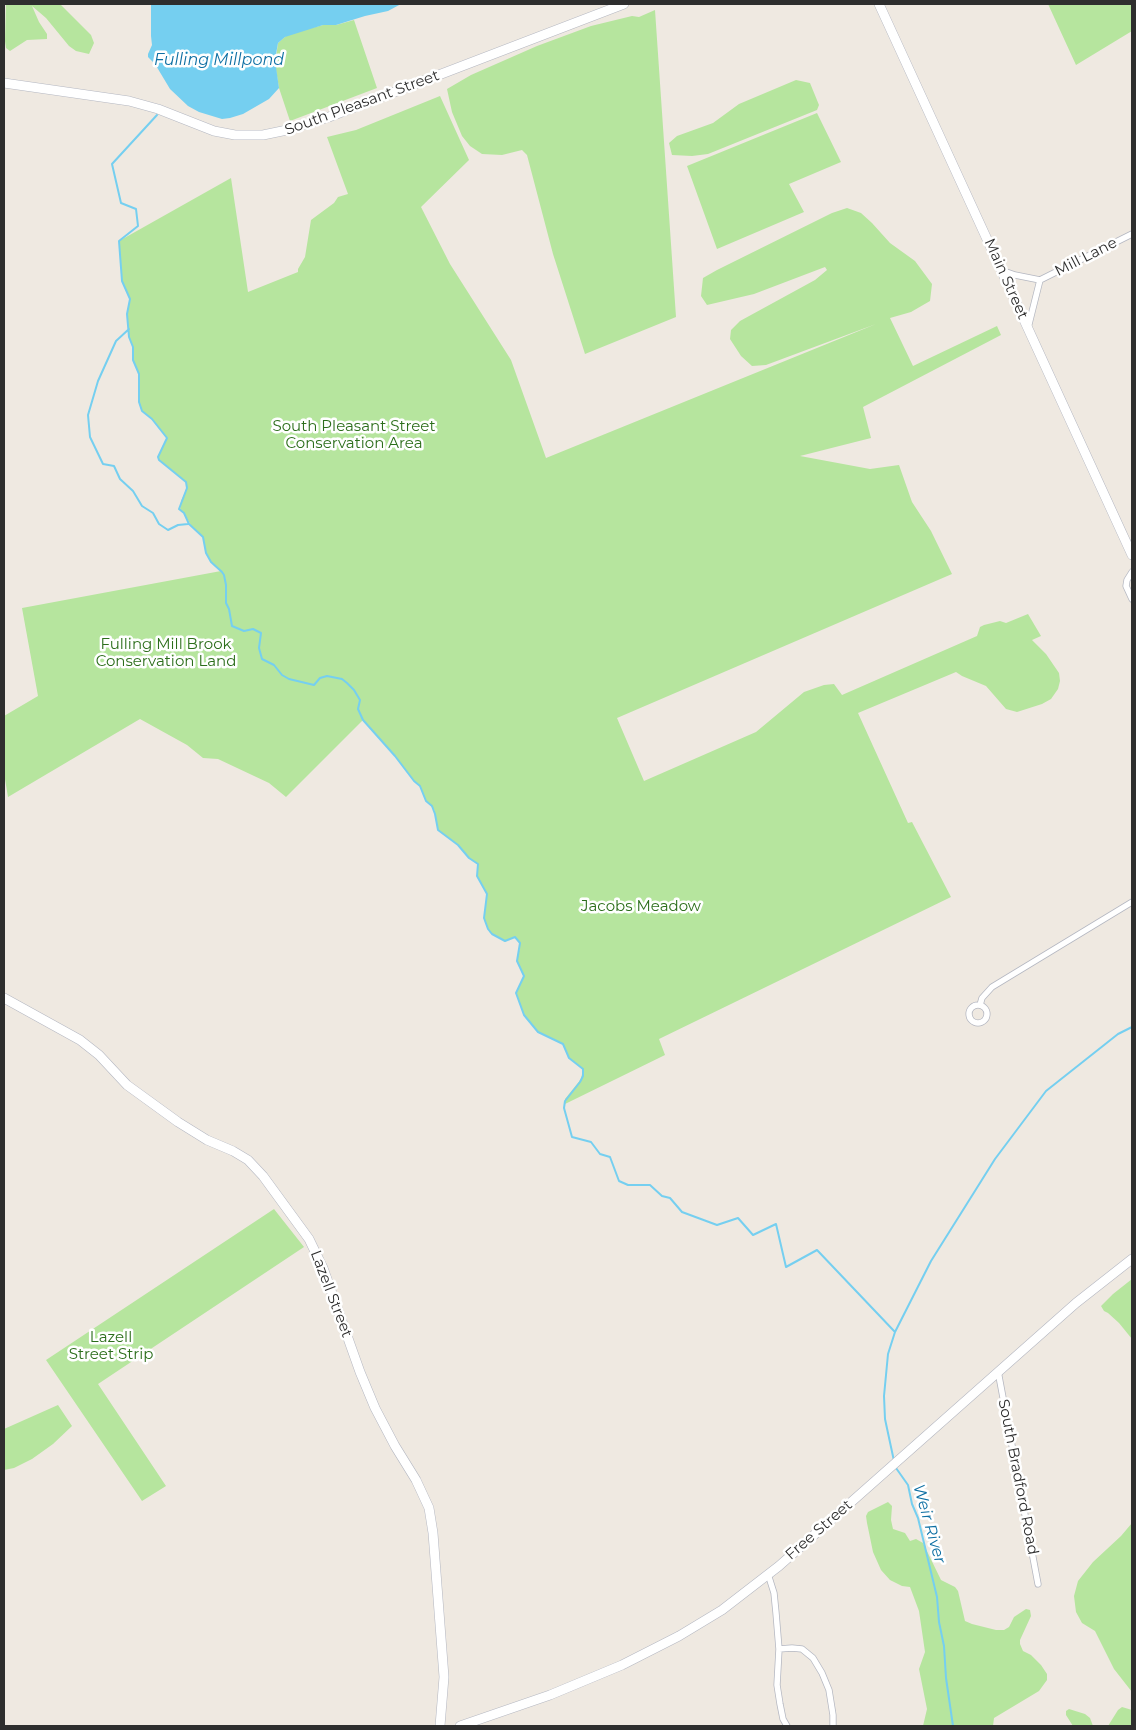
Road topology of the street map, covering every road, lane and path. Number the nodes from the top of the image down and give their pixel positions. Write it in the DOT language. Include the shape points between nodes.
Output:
graph roads {
  1 [pos="624,4"];
  2 [pos="879,4"];
  3 [pos="4,83"];
  4 [pos="1132,234"];
  5 [pos="1001,270"];
  6 [pos="1040,280"];
  7 [pos="1028,328"];
  8 [pos="1132,555"];
  9 [pos="1132,572"];
  10 [pos="1132,599"];
  11 [pos="1132,902"];
  12 [pos="4,998"];
  13 [pos="980,1005"];
  14 [pos="1132,1259"];
  15 [pos="998,1371"];
  16 [pos="768,1574"];
  17 [pos="1038,1584"];
  18 [pos="780,1649"];
  19 [pos="440,1726"];
  20 [pos="460,1726"];
  21 [pos="788,1726"];
  22 [pos="833,1726"];
  1 -- 3 [label="street, South Pleasant Street" via="329,117 263,136 214,130 129,101"];
  2 -- 5 [label="street, Main Street"];
  4 -- 6 [label="street, Mill Lane"];
  5 -- 6 [label="street, Mill Lane"];
  5 -- 7 [label="street, Main Street"];
  6 -- 7 [label="street, Mill Lane"];
  7 -- 8 [label="street, Main Street"];
  9 -- 10 [label="street" via="1126,586"];
  11 -- 13 [label="street" via="992,987"];
  12 -- 19 [label="street, Lazell Street" via="80,1040 127,1085 178,1122 248,1160 309,1239 324,1268 375,1408 429,1508 444,1677"];
  14 -- 15 [label="street, Free Street"];
  15 -- 16 [label="street, Free Street"];
  15 -- 17 [label="street, South Bradford Road"];
  16 -- 18 [label="street" via="774,1593"];
  16 -- 20 [label="street, Free Street" via="722,1610 661,1646 558,1691"];
  18 -- 21 [label="street" via="777,1685 783,1719"];
  18 -- 22 [label="street" via="802,1649 813,1658 829,1690"];
}
